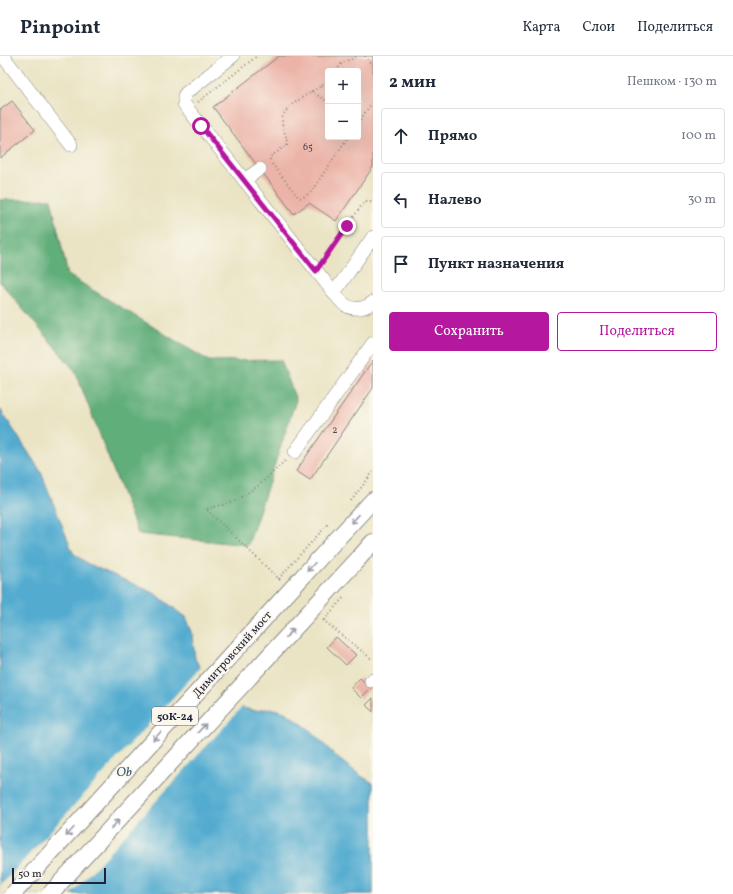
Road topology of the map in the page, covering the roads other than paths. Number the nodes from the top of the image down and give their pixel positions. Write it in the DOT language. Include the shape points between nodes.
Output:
graph roads {
  1 [pos="3,56"];
  2 [pos="233,56"];
  3 [pos="71,145"];
  4 [pos="260,169"];
  5 [pos="244,180"];
  6 [pos="373,237"];
  7 [pos="334,293"];
  8 [pos="373,302"];
  9 [pos="373,343"];
  10 [pos="295,452"];
  11 [pos="373,500"];
  12 [pos="373,542"];
  13 [pos="13,894"];
  14 [pos="50,894"];
  1 -- 3 [label="street"];
  2 -- 5 [label="street" via="186,93 184,104"];
  4 -- 5 [label="street"];
  5 -- 7 [label="street"];
  6 -- 7 [label="street"];
  7 -- 8 [label="street" via="351,308 364,307"];
  9 -- 10 [label="street"];
  11 -- 13 [label="main road, Димитровский мост / 50К-24, one-way, bridge"];
  14 -- 12 [label="main road, 50К-24, one-way, bridge"];
}
